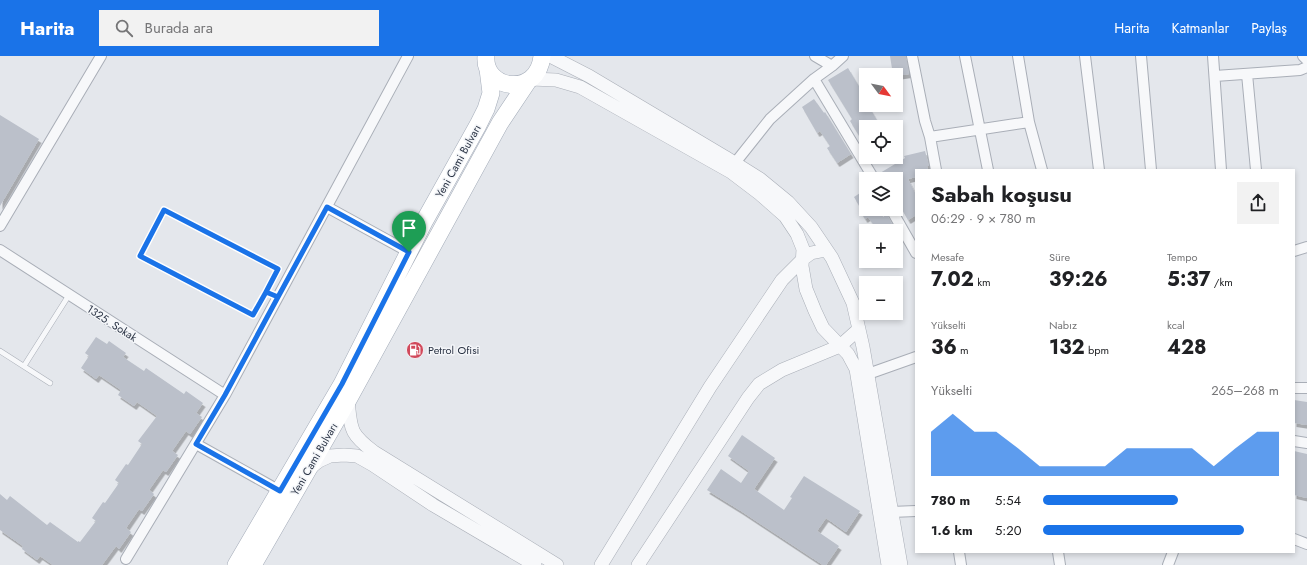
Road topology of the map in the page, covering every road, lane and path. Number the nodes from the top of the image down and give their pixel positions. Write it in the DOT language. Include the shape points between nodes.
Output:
graph roads {
  1 [pos="102,56"];
  2 [pos="408,56"];
  3 [pos="542,56"];
  4 [pos="550,56"];
  5 [pos="815,56"];
  6 [pos="843,56"];
  7 [pos="912,56"];
  8 [pos="965,56"];
  9 [pos="1018,56"];
  10 [pos="1085,56"];
  11 [pos="1141,56"];
  12 [pos="1213,56"];
  13 [pos="1303,56"];
  14 [pos="485,60"];
  15 [pos="1307,60"];
  16 [pos="832,66"];
  17 [pos="1307,67"];
  18 [pos="1247,74"];
  19 [pos="1214,76"];
  20 [pos="814,79"];
  21 [pos="530,80"];
  22 [pos="1030,122"];
  23 [pos="980,130"];
  24 [pos="930,137"];
  25 [pos="735,163"];
  26 [pos="936,169"];
  27 [pos="988,169"];
  28 [pos="1042,169"];
  29 [pos="1099,169"];
  30 [pos="1151,169"];
  31 [pos="1221,169"];
  32 [pos="1256,169"];
  33 [pos="870,172"];
  34 [pos="327,207"];
  35 [pos="895,216"];
  36 [pos="0,226"];
  37 [pos="1307,247"];
  38 [pos="0,250"];
  39 [pos="826,250"];
  40 [pos="915,251"];
  41 [pos="409,252"];
  42 [pos="1295,252"];
  43 [pos="803,259"];
  44 [pos="266,292"];
  45 [pos="69,295"];
  46 [pos="278,297"];
  47 [pos="859,329"];
  48 [pos="840,346"];
  49 [pos="0,351"];
  50 [pos="915,357"];
  51 [pos="24,366"];
  52 [pos="868,374"];
  53 [pos="50,383"];
  54 [pos="1295,388"];
  55 [pos="1307,388"];
  56 [pos="225,395"];
  57 [pos="348,400"];
  58 [pos="1295,441"];
  59 [pos="1307,443"];
  60 [pos="196,444"];
  61 [pos="308,471"];
  62 [pos="280,491"];
  63 [pos="915,511"];
  64 [pos="891,512"];
  65 [pos="1295,539"];
  66 [pos="1307,544"];
  67 [pos="959,553"];
  68 [pos="1058,553"];
  69 [pos="1174,553"];
  70 [pos="126,559"];
  71 [pos="236,565"];
  72 [pos="253,565"];
  73 [pos="535,565"];
  74 [pos="556,565"];
  75 [pos="601,565"];
  76 [pos="638,565"];
  77 [pos="888,565"];
  78 [pos="901,565"];
  79 [pos="961,565"];
  80 [pos="1060,565"];
  81 [pos="1168,565"];
  1 -- 36 [label="street"];
  2 -- 34 [label="street"];
  3 -- 21 [label="main road, Yeni Cami Bulvarı" via="536,75"];
  4 -- 25 [label="street" via="589,76"];
  5 -- 16 [label="street"];
  6 -- 16 [label="street"];
  7 -- 24 [label="street"];
  8 -- 23 [label="street"];
  9 -- 22 [label="street"];
  10 -- 29 [label="street"];
  11 -- 30 [label="street"];
  12 -- 19 [label="street"];
  13 -- 15 [label="street"];
  14 -- 21 [label="main road" via="493,76 501,82 520,85"];
  14 -- 41 [label="main road, Yeni Cami Bulvarı" via="491,94 486,109"];
  16 -- 20 [label="street"];
  17 -- 18 [label="street" via="1300,70"];
  18 -- 19 [label="street"];
  18 -- 32 [label="street"];
  19 -- 31 [label="street"];
  20 -- 25 [label="street" via="770,119"];
  20 -- 33 [label="street"];
  21 -- 43 [label="street" via="556,80 580,87 731,172 785,216 798,234"];
  21 -- 57 [label="main road, Yeni Cami Bulvarı" via="500,123"];
  22 -- 23 [label="street"];
  22 -- 28 [label="street"];
  23 -- 24 [label="street"];
  23 -- 27 [label="street"];
  24 -- 26 [label="street"];
  25 -- 39 [label="street" via="788,202 811,227"];
  34 -- 41 [label="street"];
  34 -- 46 [label="street"];
  35 -- 40 [label="street"];
  37 -- 42 [label="street"];
  38 -- 45 [label="street, 1325. Sokak"];
  39 -- 43 [label="street" via="811,253"];
  39 -- 47 [label="street" via="853,303"];
  41 -- 62 [label="main road, Yeni Cami Bulvarı" via="342,384"];
  43 -- 48 [label="street" via="806,289 815,311 823,328"];
  43 -- 75 [label="street" via="782,280 710,388"];
  44 -- 44 [label="lane" via="278,269 164,210 140,256 253,315"];
  44 -- 46 [label="lane"];
  45 -- 51 [label="lane"];
  45 -- 56 [label="street, 1325. Sokak"];
  46 -- 56 [label="street"];
  47 -- 48 [label="street"];
  47 -- 52 [label="street"];
  48 -- 76 [label="street" via="782,370 759,384"];
  48 -- 77 [label="street" via="856,368"];
  49 -- 51 [label="lane"];
  50 -- 52 [label="street"];
  51 -- 53 [label="lane"];
  52 -- 64 [label="street"];
  54 -- 55 [label="street"];
  56 -- 60 [label="street"];
  57 -- 61 [label="main road, Yeni Cami Bulvarı"];
  57 -- 74 [label="street" via="353,433 361,442"];
  58 -- 59 [label="street"];
  60 -- 62 [label="street"];
  60 -- 70 [label="street"];
  61 -- 72 [label="main road, Yeni Cami Bulvarı"];
  61 -- 73 [label="street" via="330,456 357,456 433,505"];
  62 -- 71 [label="main road, Yeni Cami Bulvarı"];
  63 -- 64 [label="street"];
  64 -- 78 [label="street"];
  65 -- 66 [label="street"];
  67 -- 79 [label="street"];
  68 -- 80 [label="street"];
  69 -- 81 [label="street"];
}
